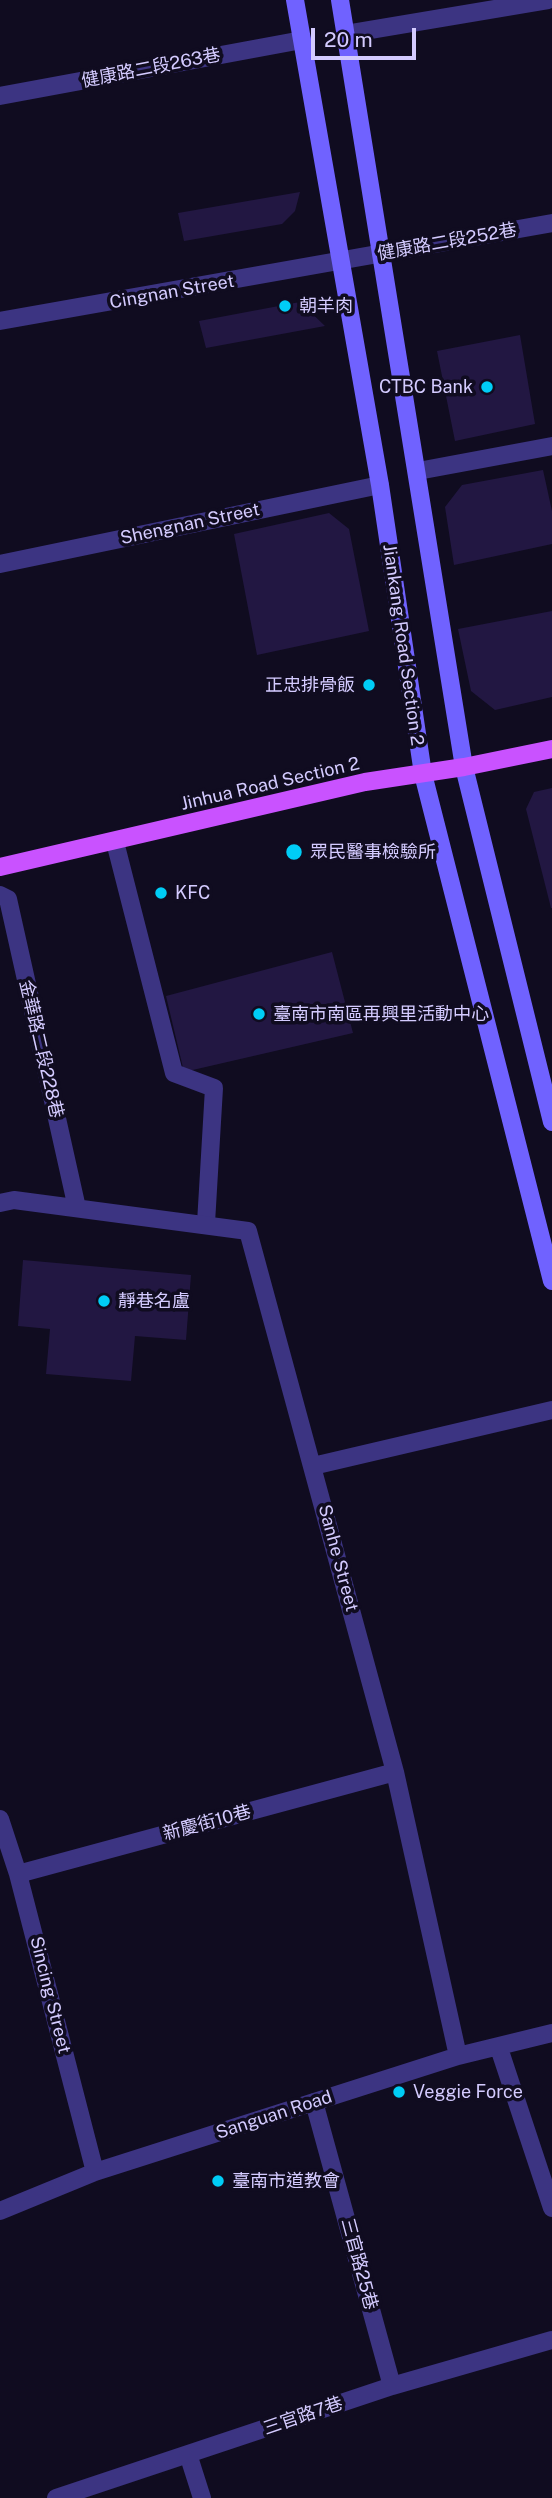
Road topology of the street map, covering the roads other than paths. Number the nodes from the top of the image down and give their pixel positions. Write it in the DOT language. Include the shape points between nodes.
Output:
graph roads {
  1 [pos="295,0"];
  2 [pos="340,0"];
  3 [pos="548,0"];
  4 [pos="346,34"];
  5 [pos="302,40"];
  6 [pos="0,96"];
  7 [pos="552,223"];
  8 [pos="383,253"];
  9 [pos="343,261"];
  10 [pos="0,321"];
  11 [pos="552,446"];
  12 [pos="418,471"];
  13 [pos="380,485"];
  14 [pos="0,564"];
  15 [pos="552,749"];
  16 [pos="464,767"];
  17 [pos="423,774"];
  18 [pos="115,842"];
  19 [pos="0,867"];
  20 [pos="0,895"];
  21 [pos="552,1122"];
  22 [pos="0,1203"];
  23 [pos="77,1208"];
  24 [pos="206,1223"];
  25 [pos="552,1281"];
  26 [pos="552,1410"];
  27 [pos="313,1466"];
  28 [pos="396,1772"];
  29 [pos="0,1819"];
  30 [pos="18,1874"];
  31 [pos="552,2033"];
  32 [pos="499,2048"];
  33 [pos="458,2056"];
  34 [pos="314,2102"];
  35 [pos="95,2172"];
  36 [pos="552,2208"];
  37 [pos="0,2211"];
  38 [pos="552,2340"];
  39 [pos="392,2386"];
  40 [pos="188,2455"];
  41 [pos="57,2498"];
  42 [pos="202,2498"];
  1 -- 5 [label="street, Jiankang Road Section 2"];
  2 -- 4 [label="street"];
  3 -- 4 [label="street"];
  4 -- 8 [label="street"];
  5 -- 6 [label="street, 健康路二段263巷"];
  5 -- 9 [label="street, Jiankang Road Section 2"];
  7 -- 8 [label="street, 健康路二段252巷"];
  8 -- 9 [label="street, 健康路二段252巷"];
  8 -- 12 [label="street"];
  9 -- 10 [label="street, Cingnan Street"];
  9 -- 13 [label="street, Jiankang Road Section 2"];
  11 -- 12 [label="street"];
  12 -- 16 [label="street"];
  13 -- 14 [label="street, Shengnan Street"];
  13 -- 17 [label="street, Jiankang Road Section 2"];
  15 -- 16 [label="main road, Jinhua Road Section 2"];
  16 -- 17 [label="main road, Jinhua Road Section 2"];
  16 -- 21 [label="street"];
  17 -- 18 [label="main road, Jinhua Road Section 2" via="365,782"];
  17 -- 25 [label="street, Jiankang Road Section 2"];
  18 -- 19 [label="main road, Jinhua Road Section 2"];
  18 -- 24 [label="street" via="174,1073 214,1088"];
  20 -- 23 [label="street, 金華路二段228巷" via="8,900"];
  22 -- 23 [label="street, Sanhe Street" via="14,1199"];
  23 -- 24 [label="street, Sanhe Street"];
  24 -- 27 [label="street, Sanhe Street" via="248,1231"];
  26 -- 27 [label="street"];
  27 -- 28 [label="street, Sanhe Street"];
  28 -- 30 [label="street, 新慶街10巷"];
  28 -- 33 [label="street, Sanhe Street"];
  29 -- 30 [label="street, Sincing Street"];
  30 -- 35 [label="street, Sincing Street"];
  31 -- 32 [label="street, Sanguan Road"];
  32 -- 33 [label="street, Sanguan Road"];
  32 -- 36 [label="street"];
  33 -- 34 [label="street, Sanguan Road"];
  34 -- 35 [label="street, Sanguan Road"];
  34 -- 39 [label="street, 三官路25巷"];
  35 -- 37 [label="street, Sanguan Road"];
  38 -- 39 [label="street, 三官路7巷"];
  39 -- 40 [label="street, 三官路7巷"];
  40 -- 41 [label="street, 三官路7巷"];
  40 -- 42 [label="street"];
}
